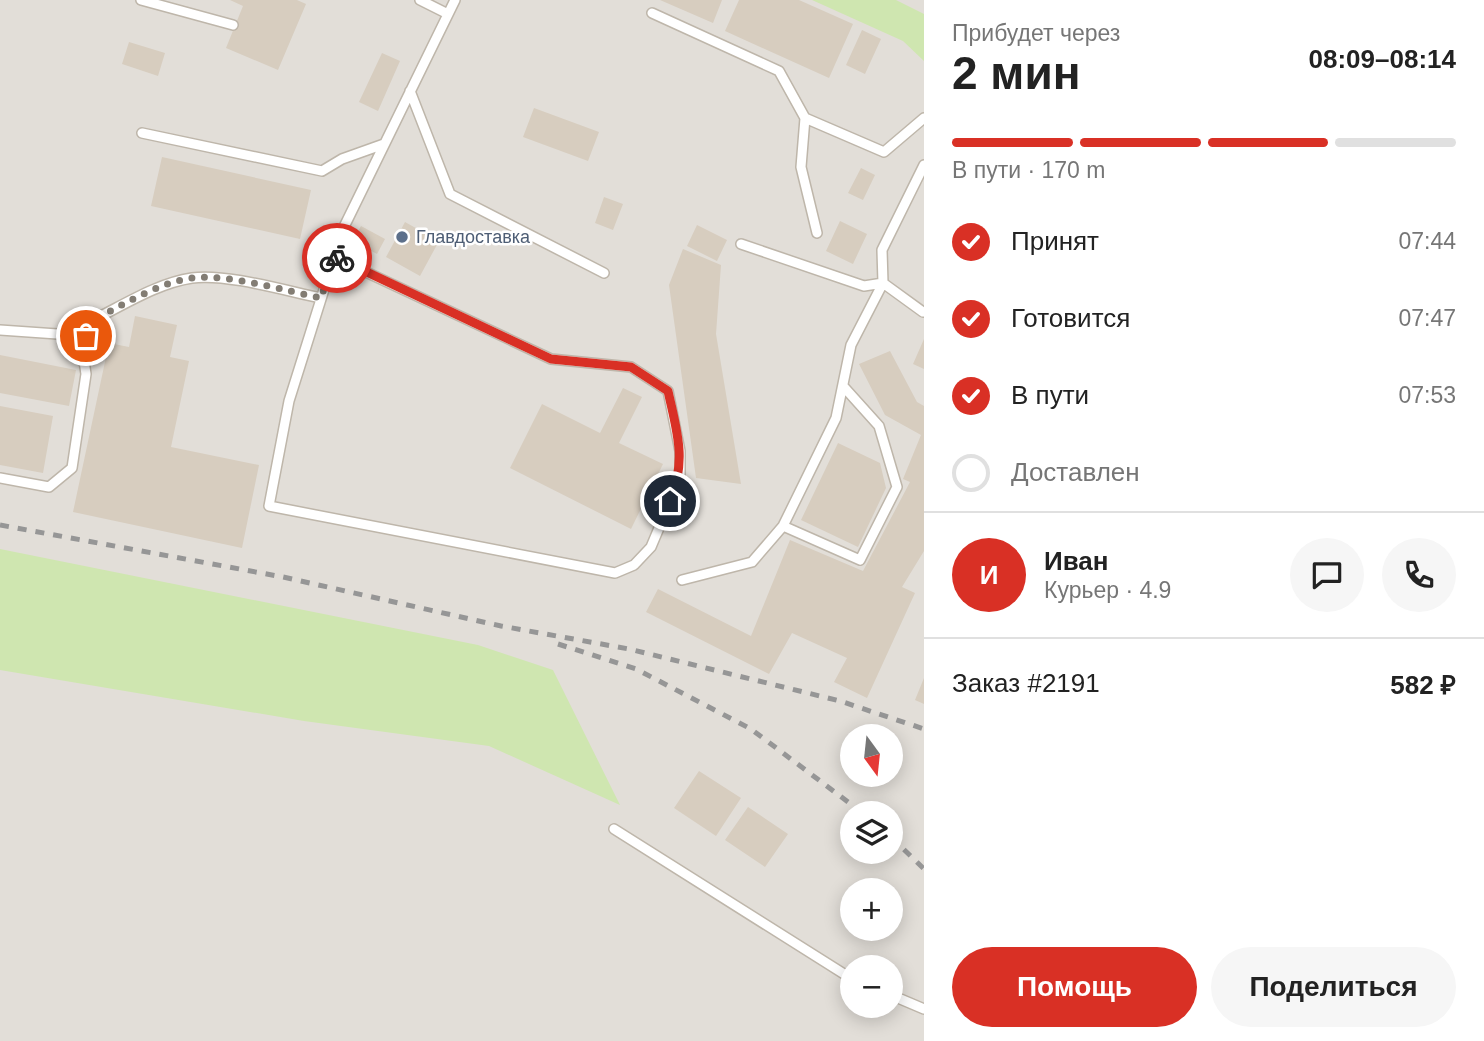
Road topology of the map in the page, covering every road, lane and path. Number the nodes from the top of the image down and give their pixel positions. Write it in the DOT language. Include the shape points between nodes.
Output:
graph roads {
  1 [pos="141,0"];
  2 [pos="420,0"];
  3 [pos="455,0"];
  4 [pos="652,13"];
  5 [pos="448,14"];
  6 [pos="233,25"];
  7 [pos="410,91"];
  8 [pos="806,118"];
  9 [pos="924,118"];
  10 [pos="142,133"];
  11 [pos="384,144"];
  12 [pos="924,165"];
  13 [pos="817,233"];
  14 [pos="741,244"];
  15 [pos="334,257"];
  16 [pos="604,273"];
  17 [pos="883,282"];
  18 [pos="321,298"];
  19 [pos="923,312"];
  20 [pos="0,330"];
  21 [pos="86,336"];
  22 [pos="843,387"];
  23 [pos="0,478"];
  24 [pos="783,526"];
  25 [pos="682,580"];
  26 [pos="614,829"];
  27 [pos="840,971"];
  28 [pos="903,1000"];
  29 [pos="924,1009"];
  1 -- 6 [label="lane"];
  2 -- 5 [label="lane"];
  3 -- 5 [label="lane"];
  4 -- 8 [label="lane" via="779,71"];
  5 -- 7 [label="lane"];
  7 -- 11 [label="lane"];
  7 -- 16 [label="lane" via="450,194"];
  8 -- 9 [label="lane" via="884,152"];
  8 -- 13 [label="lane" via="801,167"];
  10 -- 11 [label="lane" via="322,171"];
  11 -- 15 [label="lane"];
  12 -- 17 [label="lane" via="882,250"];
  14 -- 17 [label="lane" via="863,286"];
  15 -- 18 [label="lane"];
  15 -- 18 [label="lane" via="551,359 631,367 668,391 680,451 680,478 651,547 634,565 615,573 269,506 289,401"];
  17 -- 19 [label="lane"];
  17 -- 22 [label="lane" via="851,345"];
  18 -- 21 [label="lane" via="192,278 91,321"];
  20 -- 21 [label="lane"];
  21 -- 23 [label="lane" via="82,348 86,374 72,468 49,487"];
  22 -- 24 [label="lane" via="836,418"];
  22 -- 24 [label="lane" via="878,426 897,487 860,560"];
  24 -- 25 [label="lane" via="752,562"];
  26 -- 27 [label="lane"];
  28 -- 29 [label="lane"];
}
